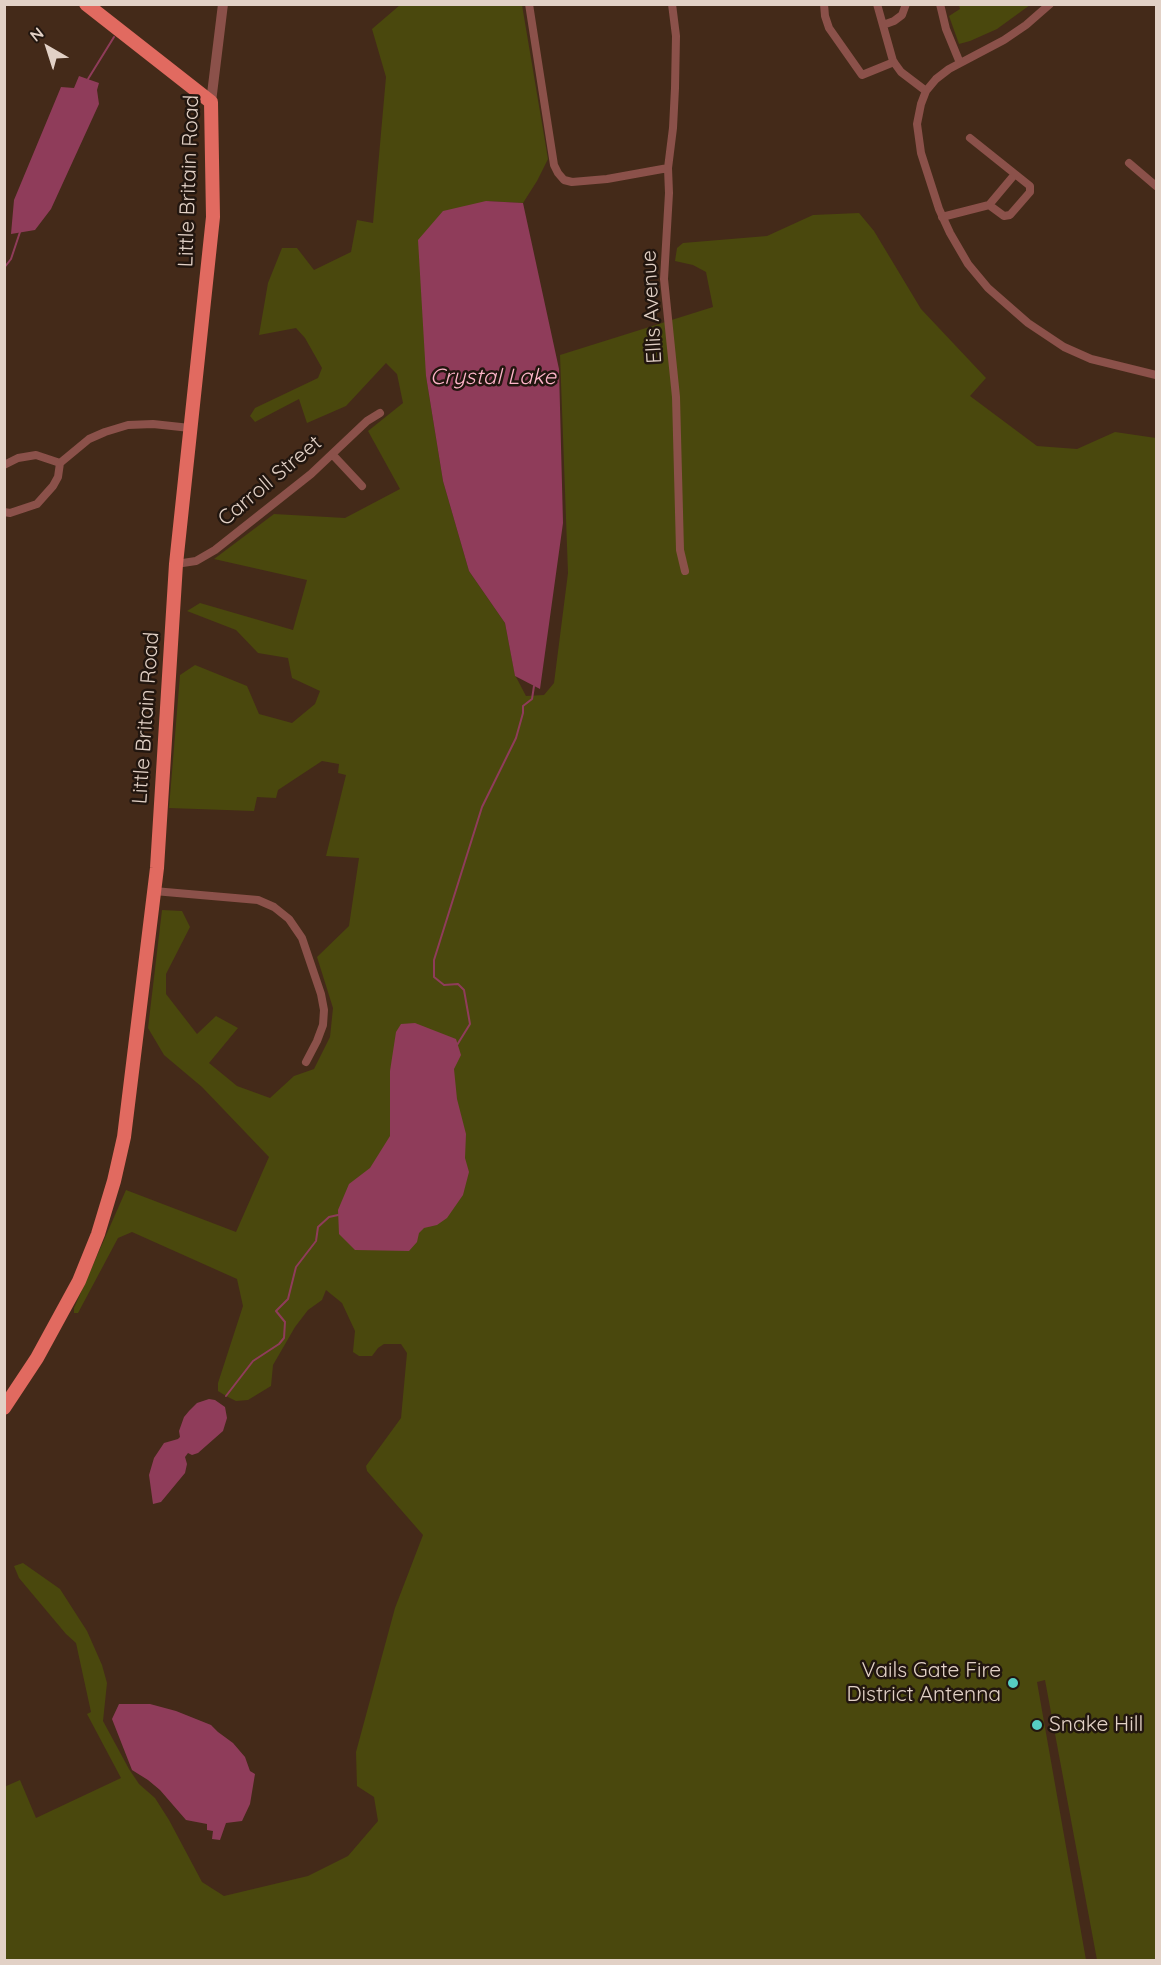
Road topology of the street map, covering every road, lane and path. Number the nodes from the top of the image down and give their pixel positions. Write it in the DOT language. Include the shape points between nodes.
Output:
graph roads {
  1 [pos="86,4"];
  2 [pos="223,4"];
  3 [pos="529,4"];
  4 [pos="672,4"];
  5 [pos="824,4"];
  6 [pos="877,4"];
  7 [pos="906,4"];
  8 [pos="940,4"];
  9 [pos="1050,4"];
  10 [pos="883,25"];
  11 [pos="894,62"];
  12 [pos="960,63"];
  13 [pos="926,91"];
  14 [pos="211,102"];
  15 [pos="970,138"];
  16 [pos="1129,163"];
  17 [pos="668,168"];
  18 [pos="1015,174"];
  19 [pos="1156,186"];
  20 [pos="989,205"];
  21 [pos="942,217"];
  22 [pos="1156,375"];
  23 [pos="380,412"];
  24 [pos="190,428"];
  25 [pos="332,454"];
  26 [pos="60,463"];
  27 [pos="4,465"];
  28 [pos="362,486"];
  29 [pos="4,512"];
  30 [pos="176,564"];
  31 [pos="685,571"];
  32 [pos="154,891"];
  33 [pos="306,1062"];
  34 [pos="4,1408"];
  1 -- 14 [label="main road"];
  2 -- 14 [label="street, Little Britain Road"];
  3 -- 17 [label="street" via="558,173 572,182"];
  4 -- 17 [label="street, Ellis Avenue" via="676,36"];
  5 -- 11 [label="street" via="829,28 862,75"];
  6 -- 10 [label="street"];
  7 -- 10 [label="street" via="902,15"];
  8 -- 12 [label="street"];
  9 -- 12 [label="street" via="1004,40"];
  10 -- 11 [label="street"];
  11 -- 13 [label="street"];
  12 -- 13 [label="street"];
  13 -- 21 [label="street" via="917,124 918,136"];
  14 -- 24 [label="main road, Little Britain Road" via="213,217"];
  15 -- 18 [label="street"];
  16 -- 19 [label="street"];
  17 -- 31 [label="street, Ellis Avenue" via="664,279 676,397 680,550"];
  18 -- 20 [label="street"];
  18 -- 20 [label="street" via="1030,186 1030,192 1010,215 1004,216"];
  20 -- 21 [label="street"];
  21 -- 22 [label="street" via="968,264 988,288 1043,334 1091,359"];
  23 -- 25 [label="street, Carroll Street"];
  24 -- 26 [label="street" via="128,425 89,440"];
  24 -- 30 [label="main road, Little Britain Road"];
  25 -- 28 [label="street"];
  25 -- 30 [label="street, Carroll Street" via="215,550 196,561"];
  26 -- 27 [label="street" via="36,454"];
  26 -- 29 [label="street" via="53,486 37,504"];
  30 -- 32 [label="main road, Little Britain Road"];
  32 -- 33 [label="street" via="258,900 289,919 302,938 324,1010 323,1025"];
  32 -- 34 [label="main road, Little Britain Road" via="124,1137 114,1180 79,1281 49,1338"];
}
